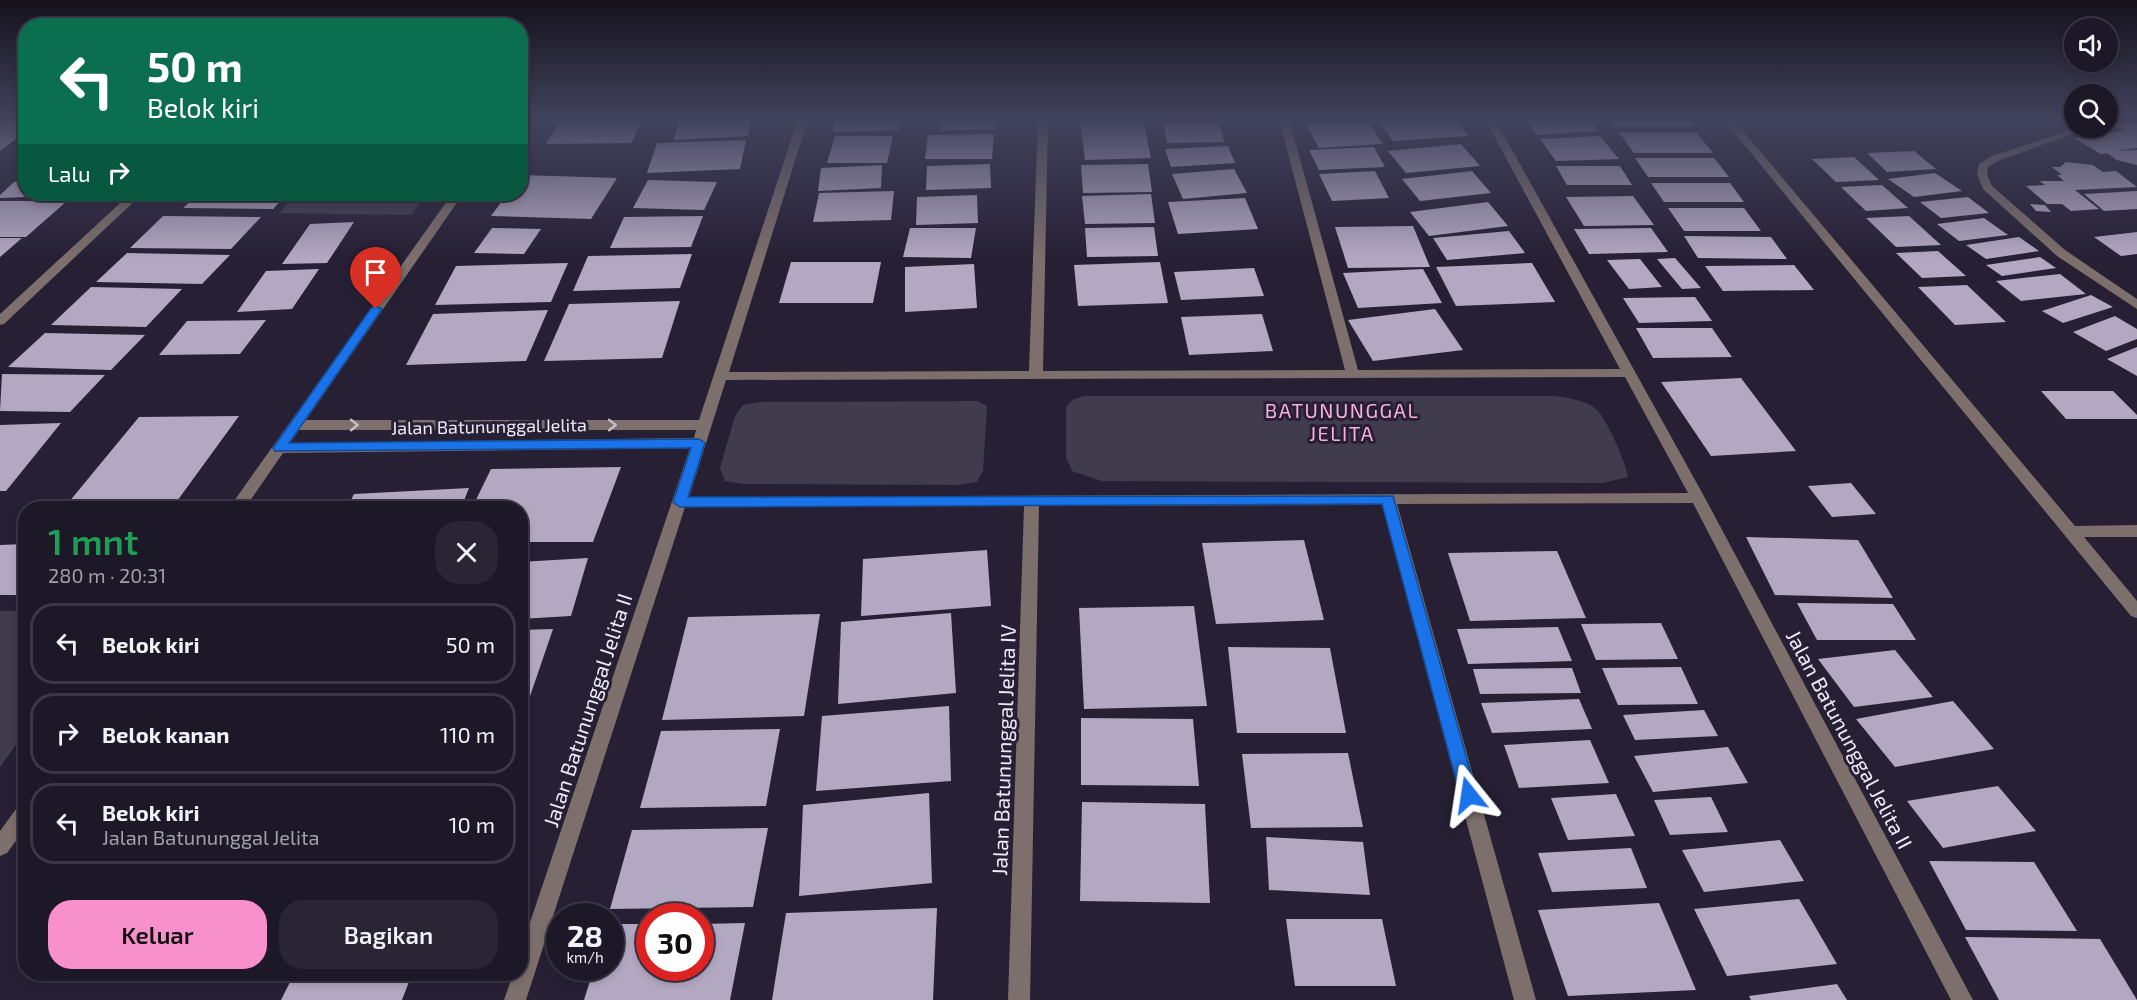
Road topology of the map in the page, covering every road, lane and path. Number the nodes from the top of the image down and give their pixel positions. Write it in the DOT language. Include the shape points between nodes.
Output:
graph roads {
  1 [pos="789,166"];
  2 [pos="1042,166"];
  3 [pos="1297,166"];
  4 [pos="1516,166"];
  5 [pos="1767,166"];
  6 [pos="1984,166"];
  7 [pos="129,201"];
  8 [pos="452,201"];
  9 [pos="2137,305"];
  10 [pos="0,321"];
  11 [pos="1630,373"];
  12 [pos="1353,374"];
  13 [pos="1036,375"];
  14 [pos="721,376"];
  15 [pos="295,425"];
  16 [pos="705,425"];
  17 [pos="699,443"];
  18 [pos="279,448"];
  19 [pos="1698,498"];
  20 [pos="1388,499"];
  21 [pos="1032,500"];
  22 [pos="242,501"];
  23 [pos="680,502"];
  24 [pos="2137,531"];
  25 [pos="2071,532"];
  26 [pos="2137,612"];
  27 [pos="18,822"];
  28 [pos="0,847"];
  29 [pos="528,961"];
  30 [pos="521,981"];
  31 [pos="515,1000"];
  32 [pos="1019,1000"];
  33 [pos="1525,1000"];
  34 [pos="1962,1000"];
  1 -- 14 [label="street, Jalan Batununggal Jelita II"];
  2 -- 13 [label="street"];
  3 -- 12 [label="street"];
  4 -- 11 [label="street, Jalan Batununggal Jelita II"];
  5 -- 25 [label="street"];
  6 -- 9 [label="street" via="1986,188 2061,253"];
  7 -- 10 [label="street"];
  8 -- 15 [label="street"];
  11 -- 12 [label="street"];
  11 -- 19 [label="street, Jalan Batununggal Jelita II"];
  12 -- 13 [label="street"];
  13 -- 14 [label="street"];
  14 -- 16 [label="street, Jalan Batununggal Jelita II"];
  15 -- 16 [label="street, Jalan Batununggal Jelita, one-way"];
  15 -- 18 [label="street"];
  16 -- 17 [label="street, Jalan Batununggal Jelita II"];
  17 -- 18 [label="street, Jalan Batununggal Jelita"];
  17 -- 23 [label="street, Jalan Batununggal Jelita II"];
  18 -- 22 [label="street"];
  19 -- 20 [label="street"];
  19 -- 34 [label="street, Jalan Batununggal Jelita II"];
  20 -- 21 [label="street"];
  20 -- 33 [label="street"];
  21 -- 23 [label="street"];
  21 -- 32 [label="street, Jalan Batununggal Jelita IV"];
  23 -- 29 [label="street, Jalan Batununggal Jelita II"];
  24 -- 25 [label="street"];
  25 -- 26 [label="street"];
  27 -- 28 [label="street"];
  30 -- 31 [label="street, Jalan Batununggal Jelita II"];
}
